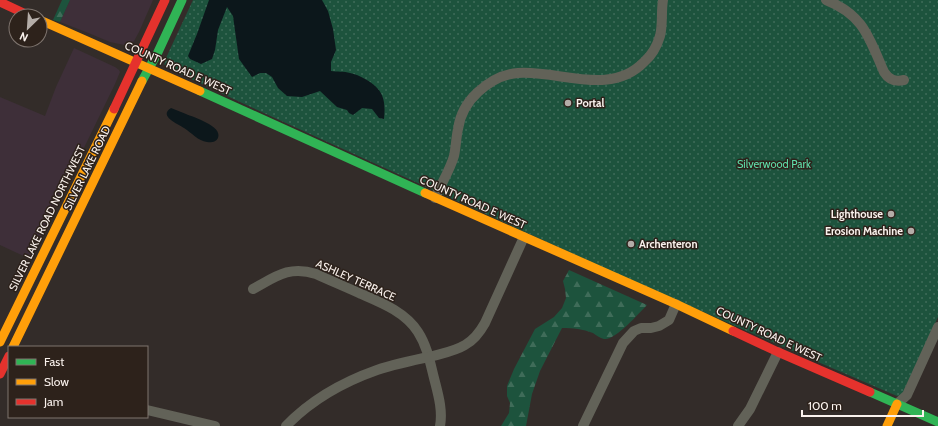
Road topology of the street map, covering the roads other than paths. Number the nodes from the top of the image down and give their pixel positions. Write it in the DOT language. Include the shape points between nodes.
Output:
graph roads {
  1 [pos="165,0"];
  2 [pos="182,0"];
  3 [pos="663,0"];
  4 [pos="826,0"];
  5 [pos="0,2"];
  6 [pos="13,8"];
  7 [pos="48,24"];
  8 [pos="136,62"];
  9 [pos="149,68"];
  10 [pos="904,80"];
  11 [pos="435,198"];
  12 [pos="524,237"];
  13 [pos="252,289"];
  14 [pos="676,304"];
  15 [pos="938,328"];
  16 [pos="0,342"];
  17 [pos="13,346"];
  18 [pos="778,352"];
  19 [pos="429,357"];
  20 [pos="8,358"];
  21 [pos="0,374"];
  22 [pos="897,404"];
  23 [pos="148,410"];
  24 [pos="938,422"];
  25 [pos="215,426"];
  26 [pos="286,426"];
  27 [pos="440,426"];
  28 [pos="583,426"];
  29 [pos="738,426"];
  30 [pos="887,426"];
  1 -- 8 [label="street, SILVER LAKE ROAD NORTHWEST"];
  2 -- 9 [label="street, SILVER LAKE ROAD"];
  3 -- 11 [label="street" via="661,31 657,44 647,60 628,74 605,80 518,73 499,78 477,93 460,119 454,156"];
  4 -- 10 [label="street" via="852,14 861,24 887,76 895,81"];
  5 -- 6 [label="street"];
  7 -- 8 [label="street, COUNTY ROAD E WEST"];
  8 -- 9 [label="street, COUNTY ROAD E WEST"];
  8 -- 16 [label="street, SILVER LAKE ROAD NORTHWEST"];
  9 -- 11 [label="street, COUNTY ROAD E WEST"];
  9 -- 17 [label="street, SILVER LAKE ROAD"];
  11 -- 12 [label="street, COUNTY ROAD E WEST"];
  12 -- 14 [label="street, COUNTY ROAD E WEST"];
  12 -- 19 [label="street" via="481,330 471,341 458,349"];
  13 -- 19 [label="street, ASHLEY TERRACE" via="290,271 308,271 316,274 403,315 418,332"];
  14 -- 18 [label="street, COUNTY ROAD E WEST"];
  14 -- 28 [label="street" via="669,320 659,326 634,331 625,340"];
  15 -- 22 [label="street" via="907,395"];
  18 -- 22 [label="street, COUNTY ROAD E WEST"];
  18 -- 29 [label="street" via="750,409"];
  19 -- 26 [label="street" via="356,378 322,396"];
  19 -- 27 [label="street, ASHLEY TERRACE" via="440,401"];
  20 -- 21 [label="street"];
  22 -- 24 [label="street, COUNTY ROAD E WEST"];
  22 -- 30 [label="street"];
  23 -- 25 [label="street"];
}
